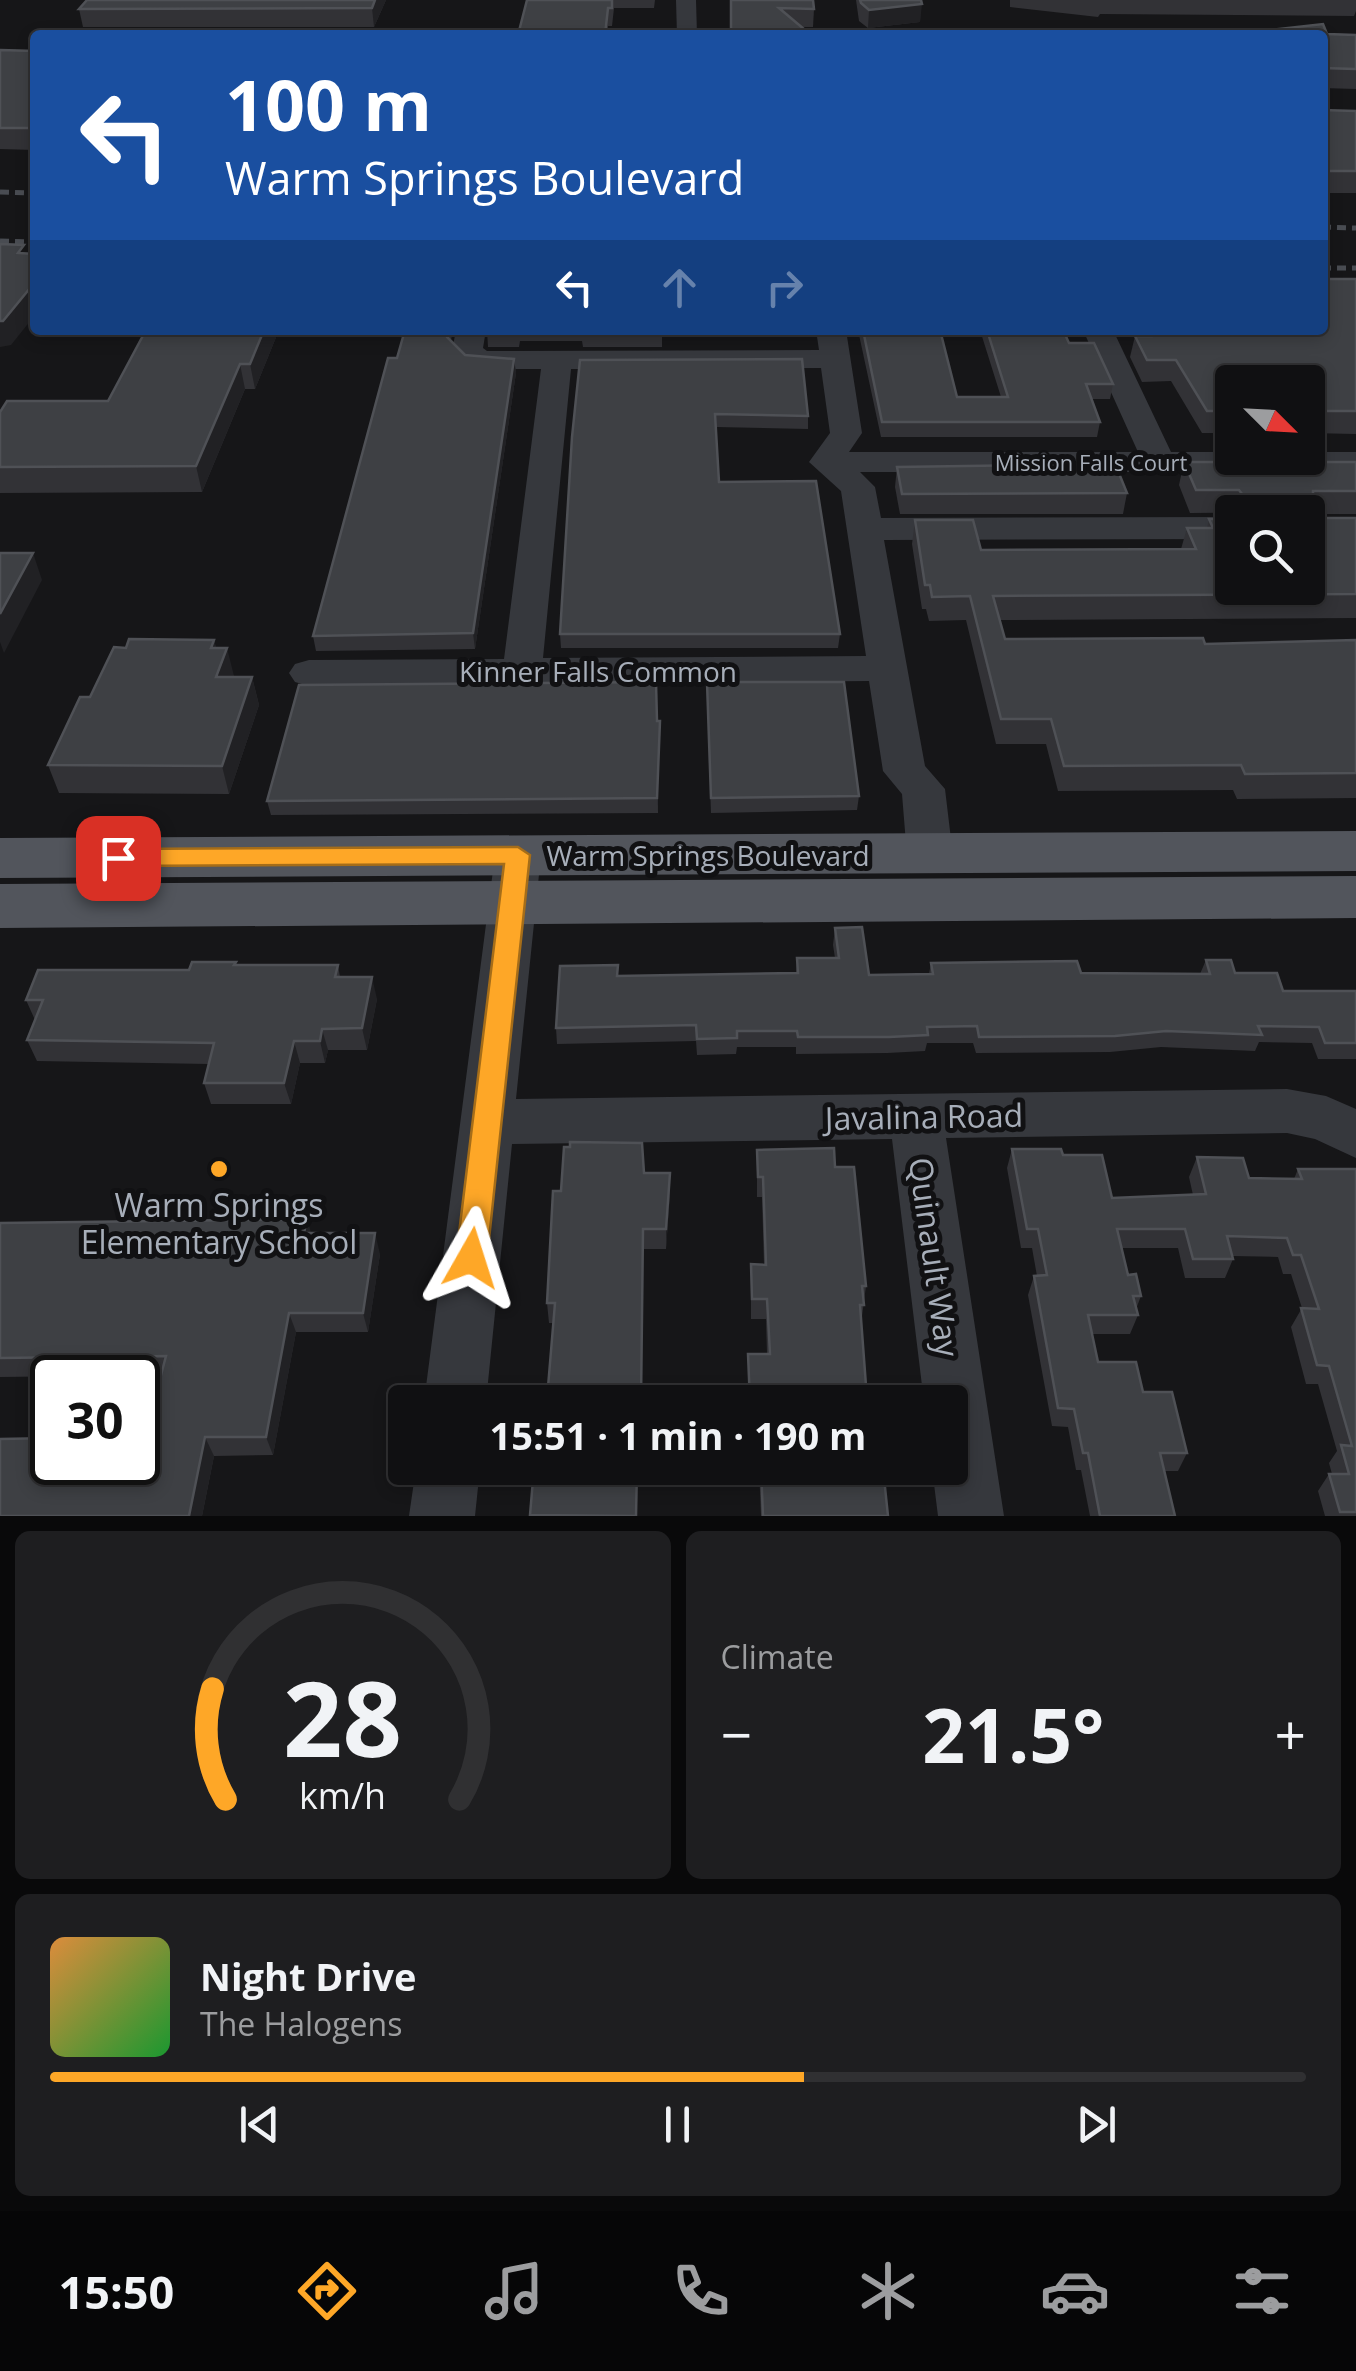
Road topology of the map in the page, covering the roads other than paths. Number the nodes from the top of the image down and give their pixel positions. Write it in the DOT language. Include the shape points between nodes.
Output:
graph roads {
  1 [pos="686,0"];
  2 [pos="686,30"];
  3 [pos="470,335"];
  4 [pos="1100,335"];
  5 [pos="737,344"];
  6 [pos="833,344"];
  7 [pos="606,345"];
  8 [pos="557,360"];
  9 [pos="826,462"];
  10 [pos="1159,462"];
  11 [pos="1356,462"];
  12 [pos="1215,528"];
  13 [pos="864,529"];
  14 [pos="887,668"];
  15 [pos="522,671"];
  16 [pos="309,673"];
  17 [pos="1356,851"];
  18 [pos="930,856"];
  19 [pos="0,858"];
  20 [pos="515,878"];
  21 [pos="212,881"];
  22 [pos="1356,897"];
  23 [pos="0,906"];
  24 [pos="916,1116"];
  25 [pos="486,1122"];
  26 [pos="1356,1136"];
  27 [pos="457,1385"];
  28 [pos="446,1485"];
  29 [pos="442,1516"];
  30 [pos="970,1516"];
  1 -- 2 [label="street"];
  3 -- 8 [label="street" via="467,350 480,360"];
  4 -- 10 [label="street"];
  5 -- 6 [label="street"];
  5 -- 7 [label="street"];
  6 -- 9 [label="street" via="846,433"];
  7 -- 8 [label="street"];
  8 -- 15 [label="street"];
  9 -- 10 [label="street, Mission Falls Court"];
  9 -- 13 [label="street" via="858,487"];
  10 -- 11 [label="street, Mission Falls Court"];
  12 -- 13 [label="street"];
  13 -- 14 [label="street"];
  14 -- 15 [label="street, Kinner Falls Common"];
  14 -- 18 [label="street" via="904,772 923,789"];
  15 -- 16 [label="street, Kinner Falls Common"];
  17 -- 18 [label="main road, Warm Springs Boulevard"];
  18 -- 20 [label="main road, Warm Springs Boulevard" via="808,853"];
  19 -- 21 [label="main road, Warm Springs Boulevard"];
  20 -- 21 [label="main road, Warm Springs Boulevard"];
  20 -- 22 [label="main road, Warm Springs Boulevard"];
  20 -- 25 [label="street"];
  21 -- 23 [label="main road, Warm Springs Boulevard"];
  24 -- 25 [label="street, Javalina Road"];
  24 -- 26 [label="street, Javalina Road" via="1287,1111 1326,1119"];
  24 -- 30 [label="street, Quinault Way"];
  25 -- 27 [label="street"];
  28 -- 29 [label="street"];
}
